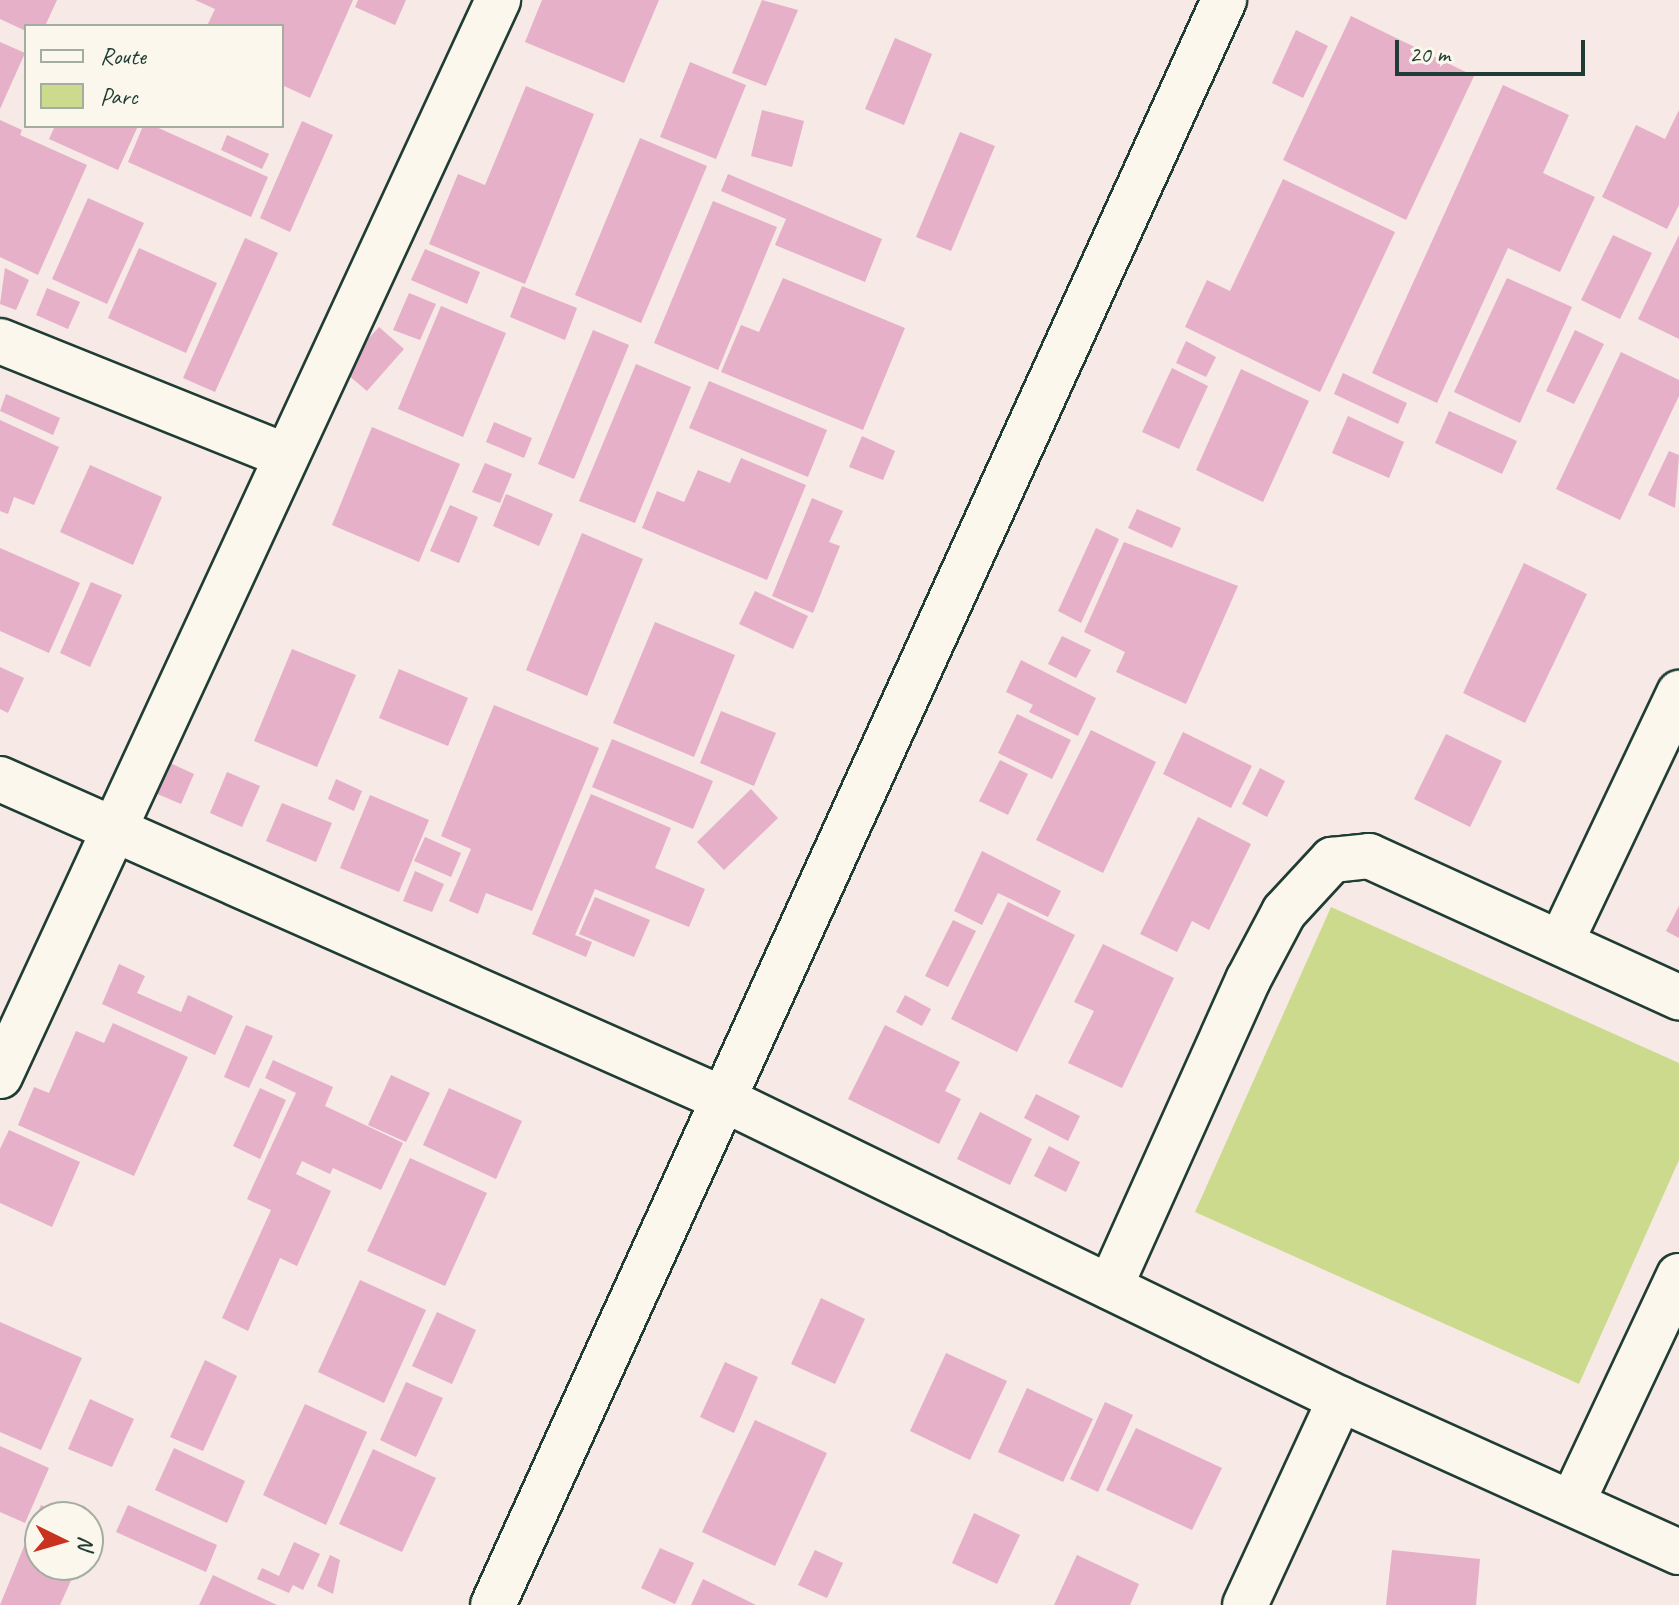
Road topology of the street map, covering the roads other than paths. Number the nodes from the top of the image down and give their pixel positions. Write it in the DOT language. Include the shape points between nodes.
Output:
graph roads {
  1 [pos="498,0"];
  2 [pos="1224,0"];
  3 [pos="0,341"];
  4 [pos="286,456"];
  5 [pos="1679,693"];
  6 [pos="0,779"];
  7 [pos="114,829"];
  8 [pos="1561,942"];
  9 [pos="1679,997"];
  10 [pos="0,1076"];
  11 [pos="723,1099"];
  12 [pos="1679,1276"];
  13 [pos="1110,1287"];
  14 [pos="1340,1399"];
  15 [pos="1572,1503"];
  16 [pos="1679,1552"];
  17 [pos="493,1605"];
  18 [pos="1245,1605"];
  1 -- 4 [label="street"];
  2 -- 11 [label="street"];
  3 -- 4 [label="street"];
  4 -- 7 [label="street"];
  5 -- 8 [label="street"];
  6 -- 7 [label="street"];
  7 -- 10 [label="street"];
  7 -- 11 [label="street"];
  8 -- 9 [label="street"];
  8 -- 13 [label="street" via="1369,856 1332,860 1284,912 1248,980"];
  11 -- 13 [label="street"];
  11 -- 17 [label="street"];
  12 -- 15 [label="street"];
  13 -- 14 [label="street"];
  14 -- 15 [label="street"];
  14 -- 18 [label="street"];
  15 -- 16 [label="street"];
}
